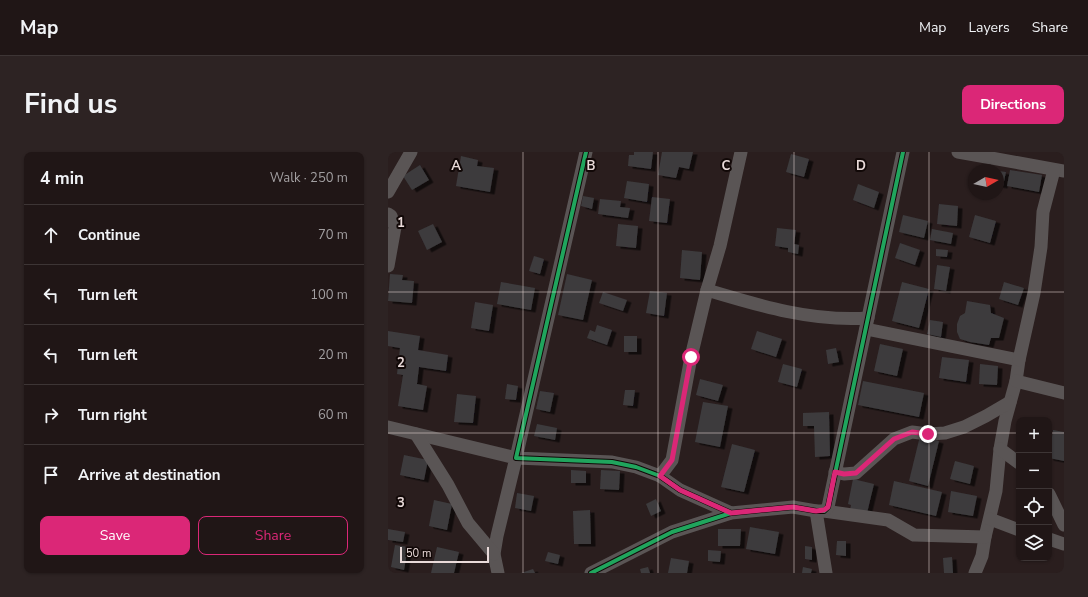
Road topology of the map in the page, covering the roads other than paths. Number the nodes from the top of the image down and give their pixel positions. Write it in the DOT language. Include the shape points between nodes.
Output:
graph roads {
  1 [pos="411,152"];
  2 [pos="586,152"];
  3 [pos="741,152"];
  4 [pos="903,152"];
  5 [pos="958,152"];
  6 [pos="1059,170"];
  7 [pos="388,192"];
  8 [pos="388,214"];
  9 [pos="388,266"];
  10 [pos="708,290"];
  11 [pos="867,324"];
  12 [pos="1018,360"];
  13 [pos="1016,381"];
  14 [pos="1064,393"];
  15 [pos="1010,402"];
  16 [pos="388,427"];
  17 [pos="416,434"];
  18 [pos="1000,448"];
  19 [pos="516,458"];
  20 [pos="1016,461"];
  21 [pos="835,472"];
  22 [pos="660,476"];
  23 [pos="1052,500"];
  24 [pos="820,511"];
  25 [pos="731,513"];
  26 [pos="990,519"];
  27 [pos="1064,525"];
  28 [pos="1016,529"];
  29 [pos="985,537"];
  30 [pos="1052,540"];
  31 [pos="1064,544"];
  32 [pos="494,554"];
  33 [pos="498,573"];
  34 [pos="591,573"];
  35 [pos="826,573"];
  36 [pos="975,573"];
  1 -- 7 [label="street"];
  2 -- 19 [label="street"];
  3 -- 10 [label="street"];
  4 -- 11 [label="street"];
  5 -- 6 [label="street"];
  6 -- 12 [label="street" via="1043,212 1034,293"];
  8 -- 9 [label="street" via="394,227"];
  10 -- 11 [label="street" via="768,308 805,315 853,319"];
  10 -- 22 [label="street" via="691,357 672,460"];
  11 -- 12 [label="street"];
  11 -- 21 [label="street"];
  12 -- 13 [label="street"];
  13 -- 14 [label="street"];
  13 -- 15 [label="street"];
  15 -- 18 [label="street"];
  15 -- 21 [label="street" via="964,427 945,433 912,432 894,439 856,473"];
  16 -- 17 [label="street"];
  17 -- 19 [label="street"];
  17 -- 32 [label="street" via="468,523"];
  18 -- 20 [label="street"];
  18 -- 26 [label="street" via="996,492"];
  19 -- 22 [label="street" via="612,462 636,466"];
  19 -- 32 [label="street"];
  21 -- 24 [label="street" via="828,507"];
  22 -- 25 [label="street" via="680,490"];
  23 -- 27 [label="street"];
  24 -- 25 [label="street" via="793,507"];
  24 -- 29 [label="street" via="888,520 914,535"];
  24 -- 35 [label="street"];
  25 -- 34 [label="street" via="672,532"];
  26 -- 28 [label="street"];
  26 -- 29 [label="street"];
  29 -- 36 [label="street" via="982,556"];
  30 -- 31 [label="street"];
  32 -- 33 [label="street"];
}
